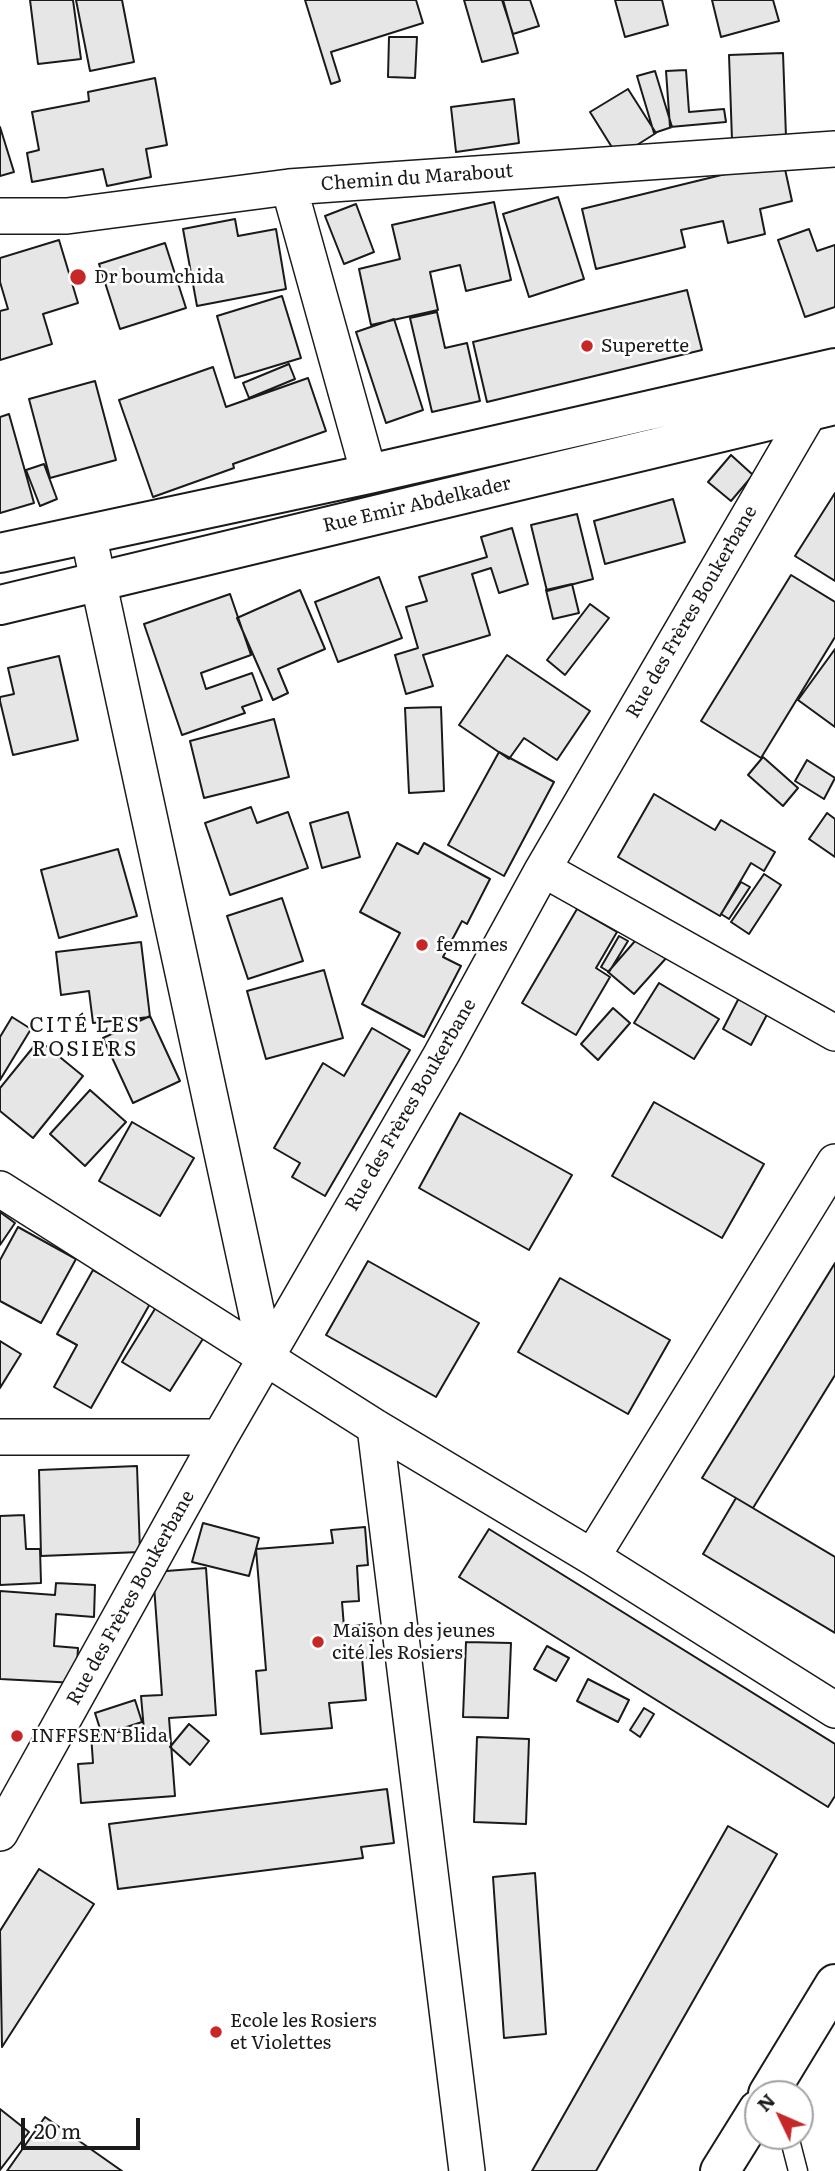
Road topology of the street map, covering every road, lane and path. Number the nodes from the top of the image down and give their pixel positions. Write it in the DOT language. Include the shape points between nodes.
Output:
graph roads {
  1 [pos="835,149"];
  2 [pos="289,187"];
  3 [pos="0,216"];
  4 [pos="824,397"];
  5 [pos="369,474"];
  6 [pos="88,534"];
  7 [pos="0,553"];
  8 [pos="96,582"];
  9 [pos="0,605"];
  10 [pos="543,869"];
  11 [pos="835,1033"];
  12 [pos="835,1162"];
  13 [pos="0,1189"];
  14 [pos="266,1356"];
  15 [pos="375,1427"];
  16 [pos="0,1437"];
  17 [pos="220,1437"];
  18 [pos="592,1557"];
  19 [pos="835,1710"];
  20 [pos="0,1833"];
  21 [pos="835,1984"];
  22 [pos="778,2080"];
  23 [pos="744,2134"];
  24 [pos="793,2150"];
  25 [pos="467,2171"];
  26 [pos="720,2171"];
  27 [pos="798,2171"];
  1 -- 2 [label="street, Chemin du Marabout"];
  2 -- 3 [label="street, Chemin du Marabout" via="67,216"];
  2 -- 5 [label="street"];
  4 -- 5 [label="street"];
  4 -- 8 [label="street, Rue Emir Abdelkader"];
  4 -- 10 [label="street, Rue des Frères Boukerbane"];
  5 -- 6 [label="street"];
  6 -- 7 [label="street"];
  6 -- 8 [label="street"];
  8 -- 9 [label="street, Rue Emir Abdelkader"];
  8 -- 14 [label="street"];
  10 -- 11 [label="street"];
  10 -- 14 [label="street, Rue des Frères Boukerbane"];
  12 -- 18 [label="street"];
  13 -- 14 [label="street"];
  14 -- 15 [label="street"];
  14 -- 17 [label="street, Rue des Frères Boukerbane"];
  15 -- 18 [label="street"];
  15 -- 25 [label="street"];
  16 -- 17 [label="street"];
  17 -- 20 [label="street, Rue des Frères Boukerbane"];
  18 -- 19 [label="street"];
  21 -- 22 [label="street"];
  23 -- 26 [label="street"];
  24 -- 27 [label="lane"];
}
